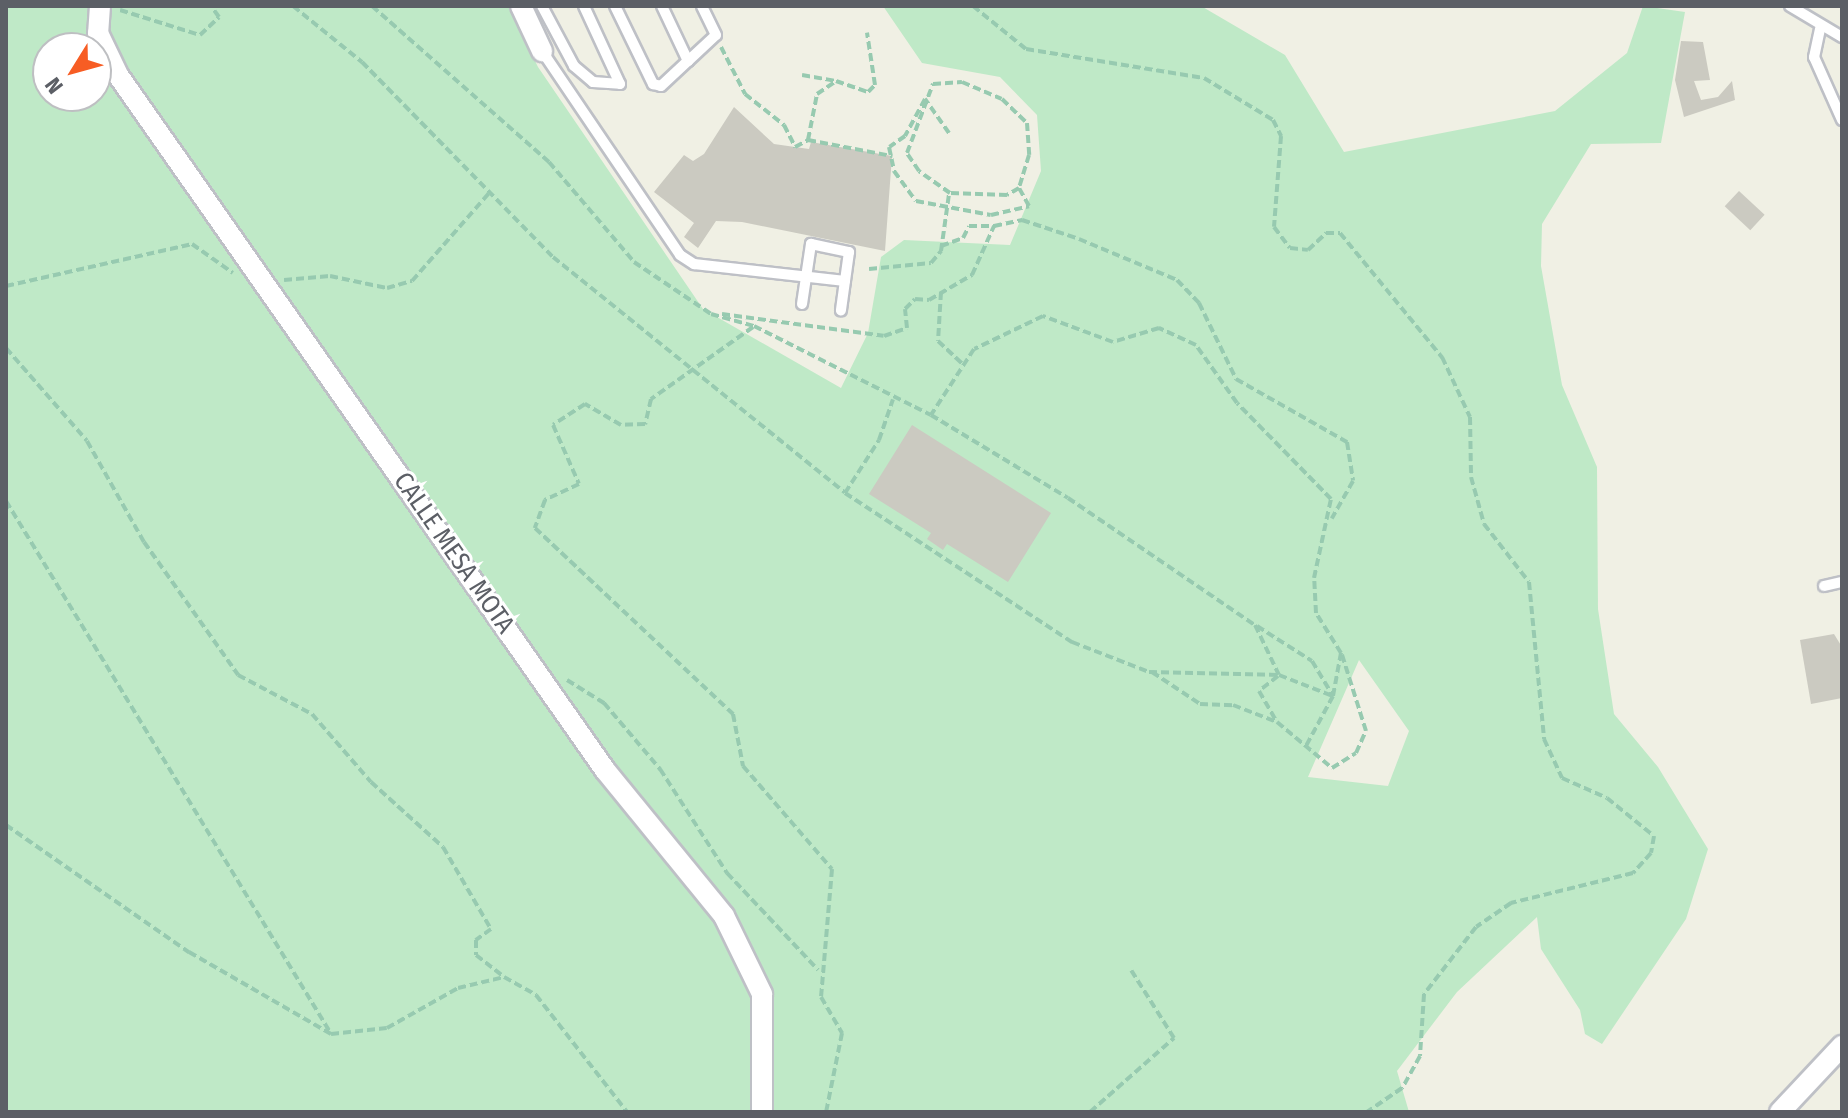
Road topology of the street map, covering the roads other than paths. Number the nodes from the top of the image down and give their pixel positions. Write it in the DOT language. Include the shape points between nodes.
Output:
graph roads {
  1 [pos="100,6"];
  2 [pos="521,6"];
  3 [pos="542,6"];
  4 [pos="584,6"];
  5 [pos="615,6"];
  6 [pos="662,6"];
  7 [pos="702,6"];
  8 [pos="1790,6"];
  9 [pos="1820,29"];
  10 [pos="1842,37"];
  11 [pos="542,51"];
  12 [pos="688,61"];
  13 [pos="1842,120"];
  14 [pos="805,275"];
  15 [pos="845,281"];
  16 [pos="802,304"];
  17 [pos="841,310"];
  18 [pos="1842,582"];
  19 [pos="1824,586"];
  20 [pos="1842,1046"];
  21 [pos="762,1112"];
  22 [pos="1780,1112"];
  1 -- 21 [label="street, CALLE MESA MOTA" via="98,33 118,75 541,678 724,916 762,994"];
  2 -- 11 [label="street"];
  3 -- 4 [label="lane" via="574,66 593,82 620,84"];
  5 -- 12 [label="lane" via="653,84 661,86"];
  6 -- 12 [label="lane"];
  7 -- 12 [label="lane" via="716,35"];
  8 -- 9 [label="lane"];
  9 -- 10 [label="lane"];
  9 -- 13 [label="lane" via="1814,57"];
  11 -- 14 [label="lane" via="680,255 694,264"];
  14 -- 15 [label="lane"];
  14 -- 15 [label="lane" via="811,244 849,252"];
  14 -- 16 [label="lane"];
  15 -- 17 [label="lane"];
  18 -- 19 [label="lane"];
  20 -- 22 [label="street"];
}
